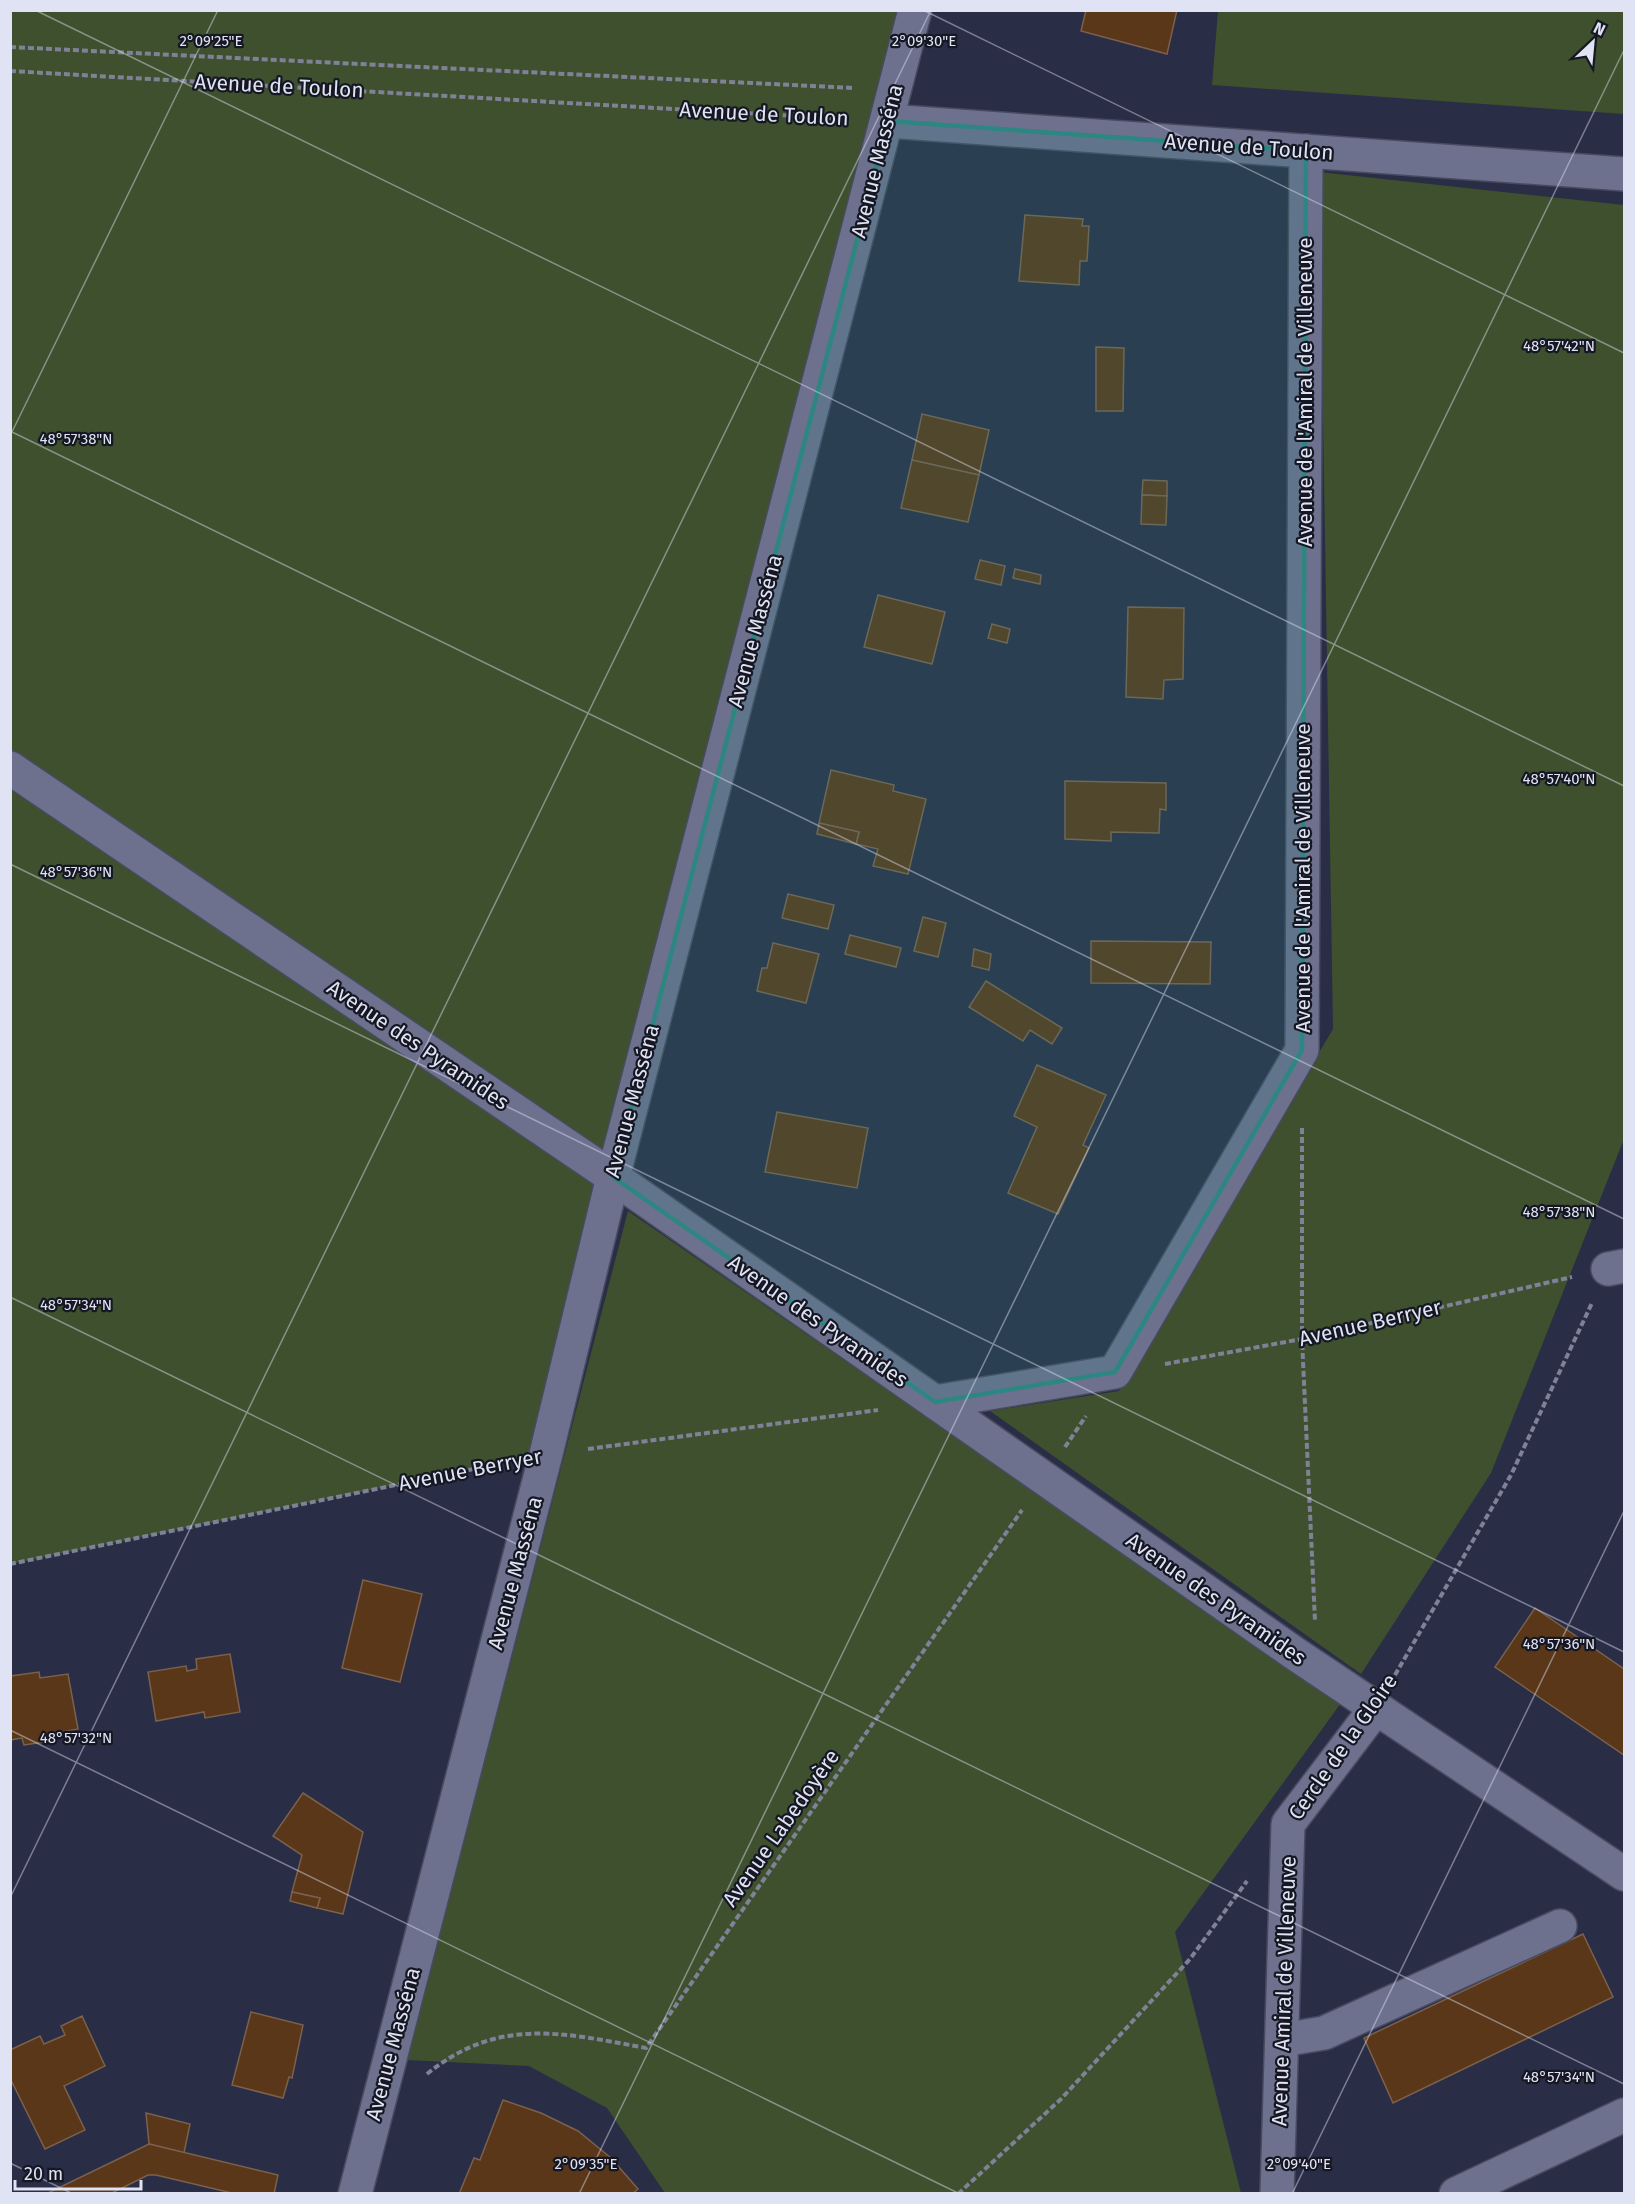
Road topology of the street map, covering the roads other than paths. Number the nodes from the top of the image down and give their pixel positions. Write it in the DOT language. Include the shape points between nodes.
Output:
graph roads {
  1 [pos="915,10"];
  2 [pos="888,121"];
  3 [pos="1306,151"];
  4 [pos="1624,174"];
  5 [pos="10,768"];
  6 [pos="613,1178"];
  7 [pos="935,1402"];
  8 [pos="1376,1708"];
  9 [pos="1288,1824"];
  10 [pos="1624,1874"];
  11 [pos="1560,1926"];
  12 [pos="1282,2040"];
  13 [pos="1624,2115"];
  14 [pos="1465,2192"];
  15 [pos="355,2193"];
  16 [pos="1277,2193"];
  1 -- 2 [label="street, Avenue Masséna"];
  2 -- 3 [label="street, Avenue de Toulon"];
  2 -- 6 [label="street, Avenue Masséna"];
  3 -- 4 [label="street, Avenue de Toulon"];
  3 -- 7 [label="street, Avenue de l'Amiral de Villeneuve" via="1302,1050 1115,1372"];
  5 -- 6 [label="street, Avenue des Pyramides"];
  6 -- 7 [label="street, Avenue des Pyramides"];
  6 -- 15 [label="street, Avenue Masséna" via="546,1454"];
  7 -- 8 [label="street, Avenue des Pyramides"];
  8 -- 9 [label="street, Cercle de la Gloire"];
  8 -- 10 [label="street, Avenue des Pyramides"];
  9 -- 12 [label="street, Avenue Amiral de Villeneuve"];
  11 -- 12 [label="street" via="1324,2033"];
  12 -- 16 [label="street, Avenue Amiral de Villeneuve"];
  13 -- 14 [label="street"];
}
